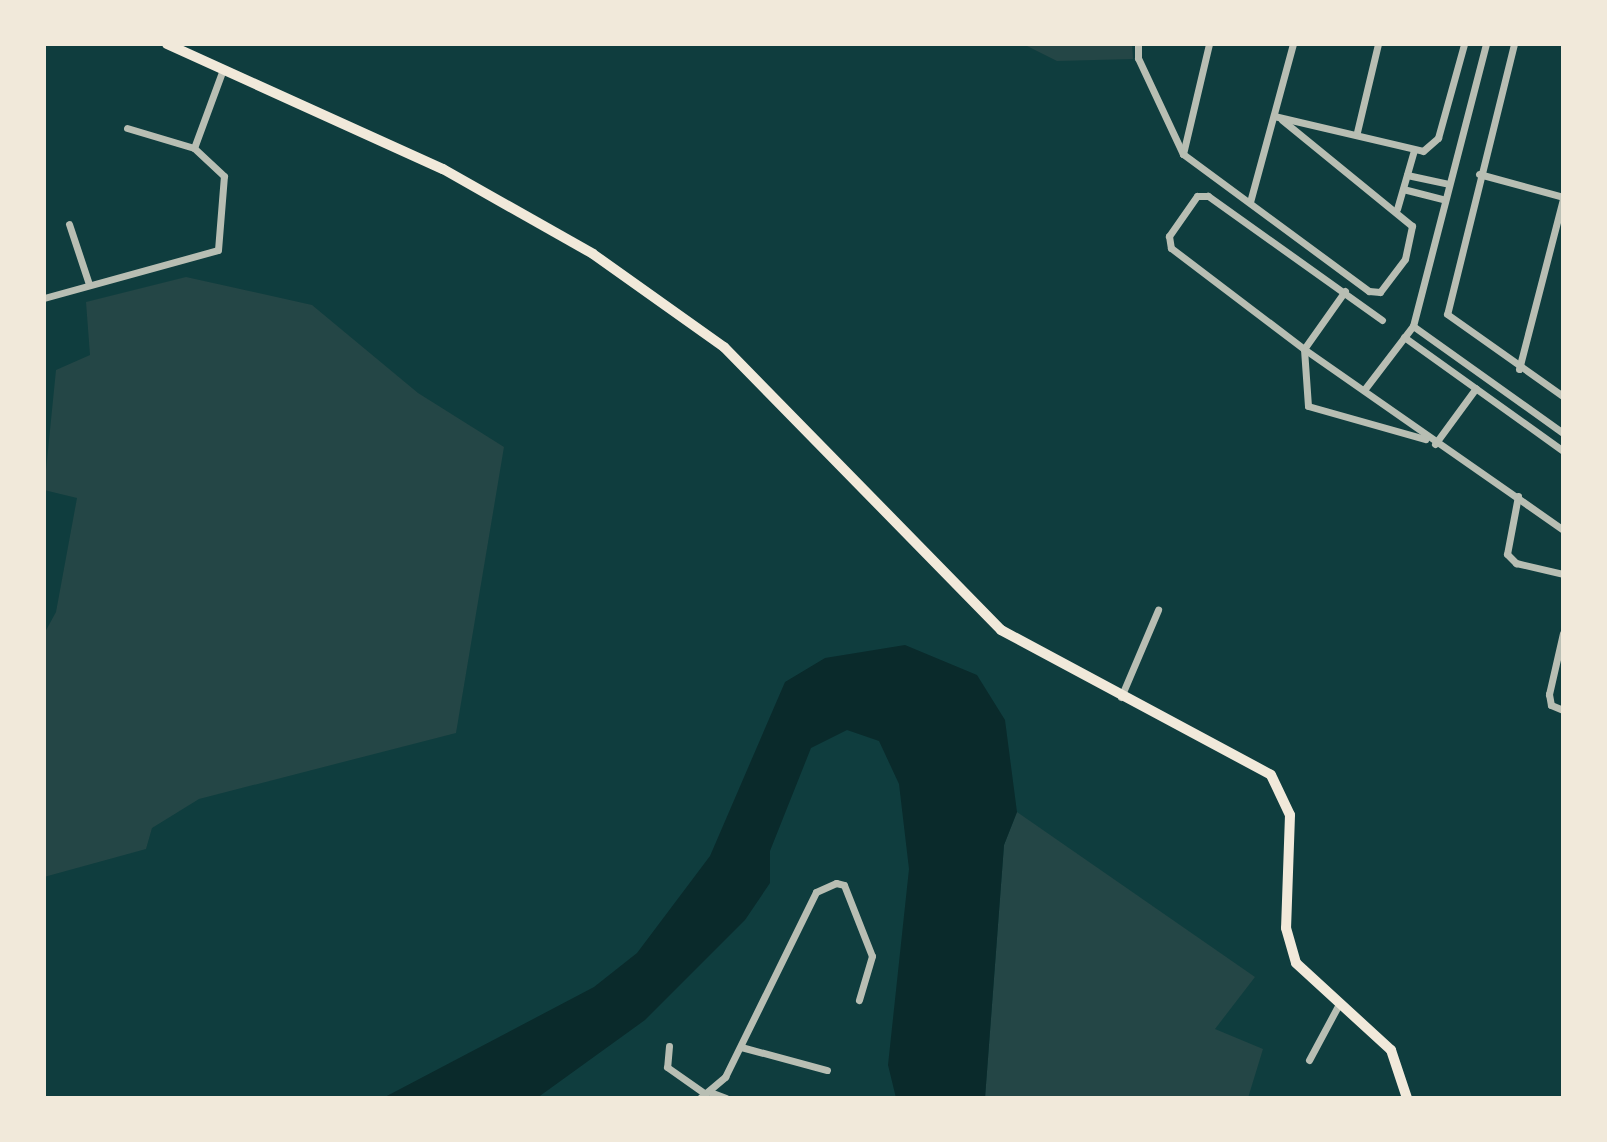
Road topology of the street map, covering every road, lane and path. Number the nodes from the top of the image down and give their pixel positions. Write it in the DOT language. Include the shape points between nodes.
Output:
graph roads {
  1 [pos="167,44"];
  2 [pos="1138,44"];
  3 [pos="1209,44"];
  4 [pos="1293,44"];
  5 [pos="1378,44"];
  6 [pos="1464,44"];
  7 [pos="1486,44"];
  8 [pos="1514,44"];
  9 [pos="223,69"];
  10 [pos="1273,116"];
  11 [pos="1282,120"];
  12 [pos="127,128"];
  13 [pos="1357,132"];
  14 [pos="194,148"];
  15 [pos="1414,150"];
  16 [pos="1182,154"];
  17 [pos="1479,174"];
  18 [pos="1407,175"];
  19 [pos="1446,183"];
  20 [pos="1403,189"];
  21 [pos="1563,198"];
  22 [pos="1442,199"];
  23 [pos="1250,202"];
  24 [pos="1397,208"];
  25 [pos="69,223"];
  26 [pos="89,284"];
  27 [pos="1345,291"];
  28 [pos="44,298"];
  29 [pos="1382,320"];
  30 [pos="1413,326"];
  31 [pos="1404,337"];
  32 [pos="1304,349"];
  33 [pos="1519,369"];
  34 [pos="1476,388"];
  35 [pos="1364,390"];
  36 [pos="1563,396"];
  37 [pos="1563,433"];
  38 [pos="1433,442"];
  39 [pos="1563,451"];
  40 [pos="1518,496"];
  41 [pos="1563,530"];
  42 [pos="1563,574"];
  43 [pos="1158,610"];
  44 [pos="1563,633"];
  45 [pos="1120,698"];
  46 [pos="1563,710"];
  47 [pos="859,1000"];
  48 [pos="1338,1006"];
  49 [pos="669,1046"];
  50 [pos="741,1047"];
  51 [pos="1309,1060"];
  52 [pos="827,1070"];
  53 [pos="705,1094"];
  54 [pos="726,1098"];
  55 [pos="1407,1098"];
  1 -- 9 [label="main road"];
  2 -- 16 [label="street" via="1138,58"];
  3 -- 16 [label="street"];
  4 -- 10 [label="street"];
  5 -- 13 [label="street"];
  6 -- 15 [label="street" via="1438,138 1431,148"];
  7 -- 19 [label="street"];
  8 -- 17 [label="street"];
  9 -- 14 [label="street"];
  9 -- 45 [label="main road" via="499,197 669,304 759,381 973,606 1028,649"];
  10 -- 11 [label="street"];
  10 -- 23 [label="street"];
  11 -- 13 [label="street"];
  11 -- 24 [label="street"];
  12 -- 14 [label="street"];
  13 -- 15 [label="street"];
  14 -- 26 [label="street" via="224,176 218,250"];
  15 -- 18 [label="street"];
  16 -- 23 [label="street"];
  17 -- 21 [label="street"];
  17 -- 33 [label="street" via="1447,314"];
  18 -- 19 [label="street"];
  18 -- 20 [label="street"];
  19 -- 22 [label="street"];
  20 -- 22 [label="street"];
  20 -- 24 [label="street"];
  21 -- 33 [label="street"];
  22 -- 30 [label="street"];
  23 -- 24 [label="street" via="1375,293 1405,260 1413,231"];
  25 -- 26 [label="street"];
  26 -- 28 [label="street"];
  27 -- 29 [label="street"];
  27 -- 32 [label="street"];
  27 -- 32 [label="street" via="1208,196 1197,196 1169,236 1171,248"];
  30 -- 31 [label="street"];
  30 -- 37 [label="street"];
  31 -- 34 [label="street"];
  31 -- 35 [label="street"];
  32 -- 35 [label="street"];
  32 -- 38 [label="street" via="1310,409"];
  33 -- 36 [label="street"];
  34 -- 38 [label="street"];
  34 -- 39 [label="street"];
  35 -- 38 [label="street"];
  38 -- 40 [label="street"];
  40 -- 41 [label="street"];
  40 -- 42 [label="street" via="1507,554 1516,563"];
  43 -- 45 [label="street"];
  44 -- 46 [label="street" via="1549,694 1551,705"];
  45 -- 48 [label="main road" via="1221,745 1281,786 1290,816 1289,946 1308,980"];
  47 -- 50 [label="street" via="872,956 844,886 836,883 816,892"];
  48 -- 51 [label="street"];
  48 -- 55 [label="main road" via="1391,1050"];
  49 -- 53 [label="street" via="667,1067"];
  50 -- 52 [label="street"];
  50 -- 53 [label="street"];
  53 -- 54 [label="street"];
}
